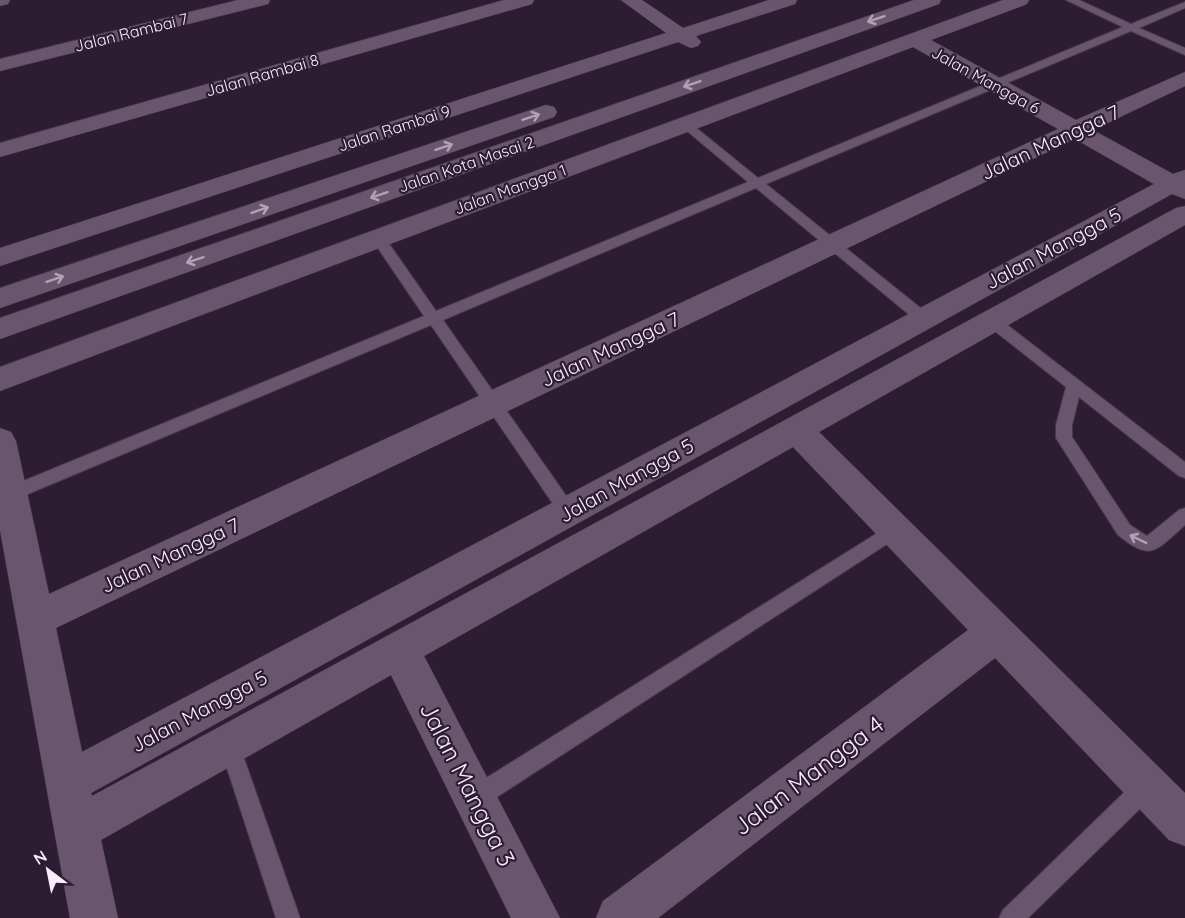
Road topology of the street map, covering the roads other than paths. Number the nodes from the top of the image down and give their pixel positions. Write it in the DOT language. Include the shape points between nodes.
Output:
graph roads {
  1 [pos="261,0"];
  2 [pos="525,0"];
  3 [pos="630,0"];
  4 [pos="788,0"];
  5 [pos="876,0"];
  6 [pos="932,0"];
  7 [pos="1020,0"];
  8 [pos="1071,0"];
  9 [pos="1185,5"];
  10 [pos="1131,27"];
  11 [pos="777,34"];
  12 [pos="686,38"];
  13 [pos="914,39"];
  14 [pos="1185,52"];
  15 [pos="0,65"];
  16 [pos="1185,78"];
  17 [pos="994,84"];
  18 [pos="565,106"];
  19 [pos="685,124"];
  20 [pos="1077,129"];
  21 [pos="484,145"];
  22 [pos="0,150"];
  23 [pos="757,183"];
  24 [pos="1182,191"];
  25 [pos="378,238"];
  26 [pos="832,244"];
  27 [pos="0,257"];
  28 [pos="0,298"];
  29 [pos="433,318"];
  30 [pos="923,318"];
  31 [pos="992,321"];
  32 [pos="0,329"];
  33 [pos="0,378"];
  34 [pos="1074,385"];
  35 [pos="493,404"];
  36 [pos="795,430"];
  37 [pos="0,441"];
  38 [pos="1185,471"];
  39 [pos="10,494"];
  40 [pos="568,512"];
  41 [pos="1185,515"];
  42 [pos="895,531"];
  43 [pos="35,619"];
  44 [pos="996,633"];
  45 [pos="399,649"];
  46 [pos="229,744"];
  47 [pos="67,783"];
  48 [pos="1147,786"];
  49 [pos="475,798"];
  50 [pos="1185,824"];
  51 [pos="76,829"];
  52 [pos="94,918"];
  53 [pos="288,918"];
  54 [pos="536,918"];
  55 [pos="620,918"];
  56 [pos="1011,918"];
  1 -- 15 [label="street, Jalan Rambai 7"];
  2 -- 22 [label="street, Jalan Rambai 8"];
  3 -- 12 [label="street"];
  4 -- 12 [label="street, Jalan Rambai 9"];
  5 -- 11 [label="street"];
  6 -- 21 [label="street, Jalan Kota Masai 2, one-way"];
  7 -- 13 [label="street, Jalan Mangga 1"];
  8 -- 10 [label="lane"];
  9 -- 10 [label="lane"];
  10 -- 14 [label="lane"];
  10 -- 17 [label="lane"];
  12 -- 27 [label="street, Jalan Rambai 9"];
  13 -- 17 [label="street, Jalan Mangga 6"];
  13 -- 19 [label="street, Jalan Mangga 1"];
  16 -- 20 [label="street, Jalan Mangga 7"];
  17 -- 20 [label="street, Jalan Mangga 6"];
  17 -- 23 [label="lane"];
  21 -- 18 [label="street, Jalan Kota Masai 2, one-way"];
  19 -- 23 [label="lane"];
  19 -- 25 [label="street, Jalan Mangga 1"];
  20 -- 24 [label="street, Jalan Mangga 6"];
  20 -- 26 [label="street, Jalan Mangga 7"];
  28 -- 21 [label="street, Jalan Kota Masai 2, one-way"];
  21 -- 32 [label="street, Jalan Kota Masai 2, one-way"];
  23 -- 26 [label="lane"];
  23 -- 29 [label="lane"];
  24 -- 30 [label="street, Jalan Mangga 5"];
  24 -- 31 [label="street, Jalan Mangga 5"];
  25 -- 29 [label="lane"];
  25 -- 33 [label="street, Jalan Mangga 1"];
  26 -- 30 [label="lane"];
  26 -- 35 [label="street, Jalan Mangga 7"];
  29 -- 35 [label="lane"];
  29 -- 39 [label="lane"];
  30 -- 40 [label="street, Jalan Mangga 5"];
  31 -- 34 [label="lane"];
  31 -- 36 [label="street, Jalan Mangga 5"];
  34 -- 38 [label="lane"];
  41 -- 34 [label="lane, one-way" via="1150,544 1139,542 1124,531 1064,438"];
  35 -- 40 [label="lane"];
  35 -- 43 [label="street, Jalan Mangga 7"];
  36 -- 42 [label="street"];
  36 -- 45 [label="street, Jalan Mangga 5"];
  37 -- 39 [label="street"];
  39 -- 43 [label="street"];
  40 -- 47 [label="street, Jalan Mangga 5"];
  42 -- 44 [label="street"];
  42 -- 49 [label="lane"];
  43 -- 47 [label="street"];
  44 -- 48 [label="street"];
  44 -- 55 [label="street, Jalan Mangga 4"];
  45 -- 46 [label="street, Jalan Mangga 5"];
  45 -- 49 [label="street, Jalan Mangga 3"];
  46 -- 51 [label="street, Jalan Mangga 5"];
  46 -- 53 [label="lane"];
  47 -- 51 [label="street"];
  48 -- 50 [label="street"];
  48 -- 56 [label="lane"];
  49 -- 54 [label="street, Jalan Mangga 3"];
  51 -- 52 [label="street"];
}
